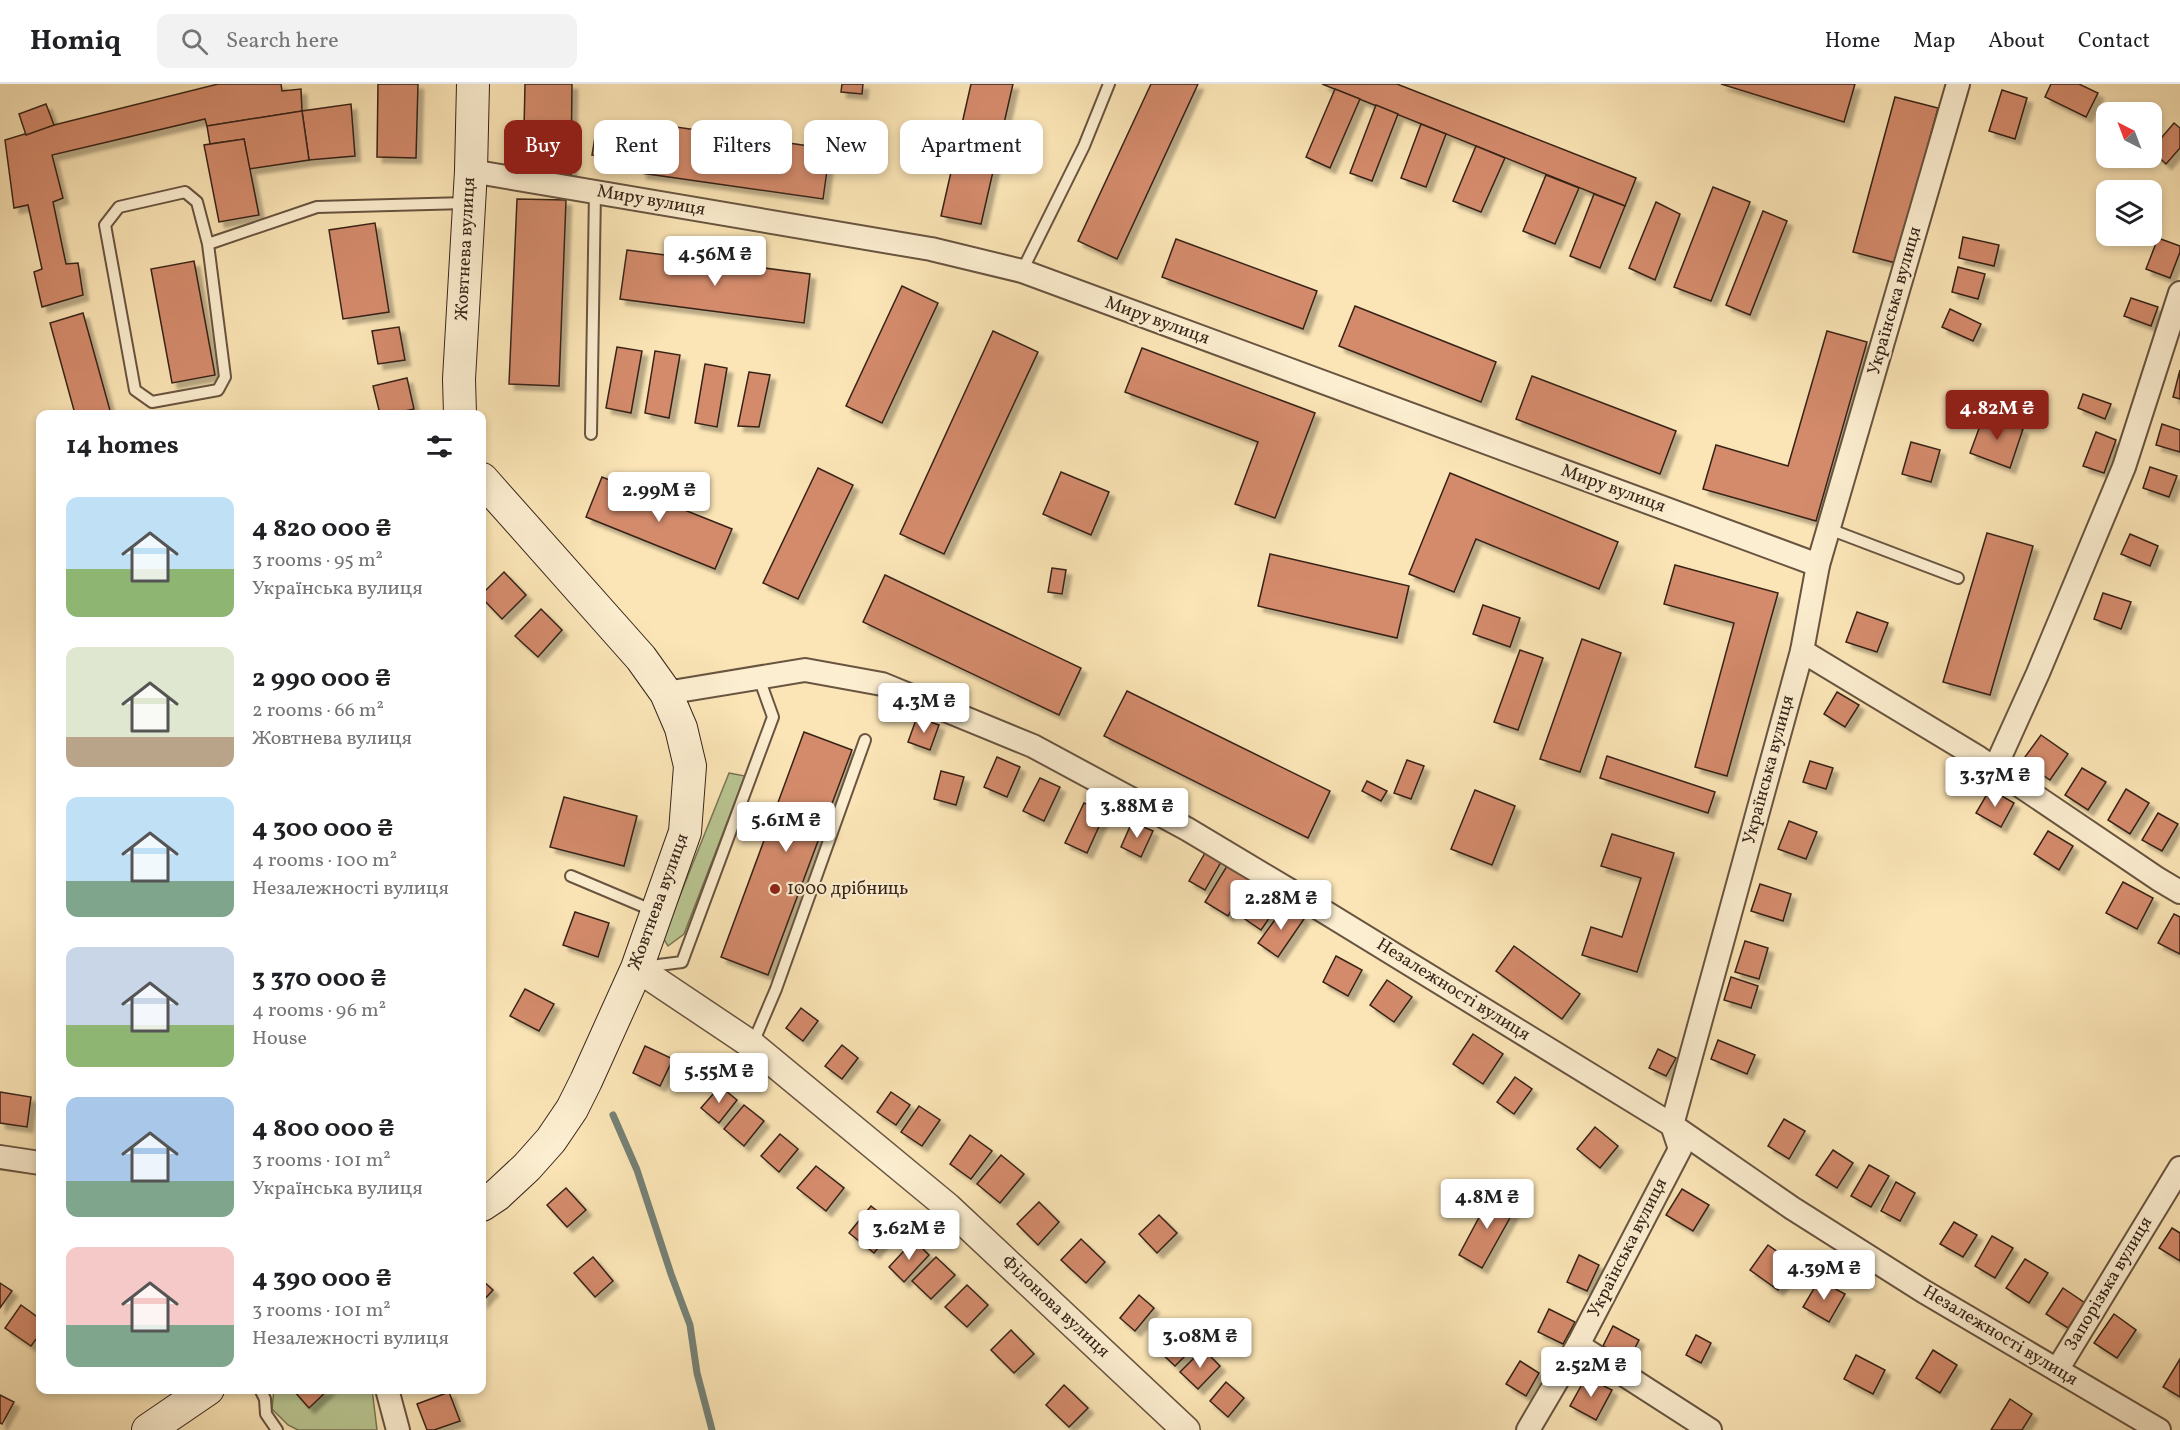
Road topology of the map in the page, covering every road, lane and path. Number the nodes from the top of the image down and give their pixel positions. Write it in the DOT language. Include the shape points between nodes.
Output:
graph roads {
  1 [pos="473,84"];
  2 [pos="1109,84"];
  3 [pos="1958,84"];
  4 [pos="471,171"];
  5 [pos="595,192"];
  6 [pos="469,203"];
  7 [pos="208,244"];
  8 [pos="1022,272"];
  9 [pos="2180,293"];
  10 [pos="460,410"];
  11 [pos="591,434"];
  12 [pos="486,484"];
  13 [pos="1829,529"];
  14 [pos="1818,565"];
  15 [pos="1958,578"];
  16 [pos="1802,651"];
  17 [pos="759,678"];
  18 [pos="666,693"];
  19 [pos="866,740"];
  20 [pos="1995,768"];
  21 [pos="571,876"];
  22 [pos="2180,892"];
  23 [pos="656,912"];
  24 [pos="637,968"];
  25 [pos="752,1045"];
  26 [pos="1672,1125"];
  27 [pos="0,1157"];
  28 [pos="36,1162"];
  29 [pos="2180,1168"];
  30 [pos="486,1202"];
  31 [pos="1578,1345"];
  32 [pos="2058,1370"];
  33 [pos="201,1394"];
  34 [pos="262,1394"];
  35 [pos="388,1394"];
  36 [pos="148,1430"];
  37 [pos="277,1430"];
  38 [pos="398,1430"];
  39 [pos="1186,1430"];
  40 [pos="1528,1430"];
  41 [pos="1710,1430"];
  42 [pos="2159,1430"];
  1 -- 4 [label="main road, Жовтнева вулиця"];
  2 -- 8 [label="lane" via="1084,146"];
  3 -- 13 [label="street, Українська вулиця"];
  4 -- 5 [label="street, Миру вулиця"];
  4 -- 6 [label="main road, Жовтнева вулиця"];
  5 -- 8 [label="street, Миру вулиця" via="931,249"];
  5 -- 11 [label="lane"];
  6 -- 7 [label="lane" via="317,207"];
  6 -- 10 [label="main road, Жовтнева вулиця"];
  7 -- 7 [label="lane" via="197,202 184,192 119,207 105,225 135,390 152,402 218,390 225,377"];
  8 -- 14 [label="street, Миру вулиця"];
  9 -- 20 [label="street" via="2124,467"];
  12 -- 18 [label="main road, Жовтнева вулиця" via="640,657"];
  13 -- 14 [label="street, Українська вулиця"];
  13 -- 15 [label="lane"];
  14 -- 16 [label="street, Українська вулиця"];
  16 -- 20 [label="street"];
  16 -- 26 [label="street, Українська вулиця"];
  17 -- 18 [label="street, Незалежності вулиця"];
  17 -- 24 [label="lane" via="773,717 699,922 682,962"];
  17 -- 26 [label="street, Незалежності вулиця" via="805,670 882,684 1033,746 1197,835"];
  18 -- 23 [label="main road, Жовтнева вулиця" via="681,728 690,766 685,832"];
  19 -- 25 [label="lane"];
  20 -- 22 [label="street"];
  21 -- 23 [label="lane"];
  23 -- 24 [label="main road, Жовтнева вулиця"];
  24 -- 25 [label="street, Філонова вулиця"];
  24 -- 30 [label="main road, Жовтнева вулиця" via="572,1110 527,1167"];
  25 -- 39 [label="street, Філонова вулиця" via="948,1207"];
  26 -- 31 [label="street, Українська вулиця" via="1680,1149"];
  26 -- 32 [label="street, Незалежності вулиця" via="1913,1285"];
  27 -- 28 [label="street"];
  29 -- 32 [label="street, Запорізька вулиця"];
  31 -- 40 [label="street, Українська вулиця"];
  31 -- 41 [label="street"];
  32 -- 42 [label="street, Незалежності вулиця"];
  33 -- 36 [label="main road"];
  34 -- 37 [label="lane" via="266,1414"];
  35 -- 38 [label="street"];
}
